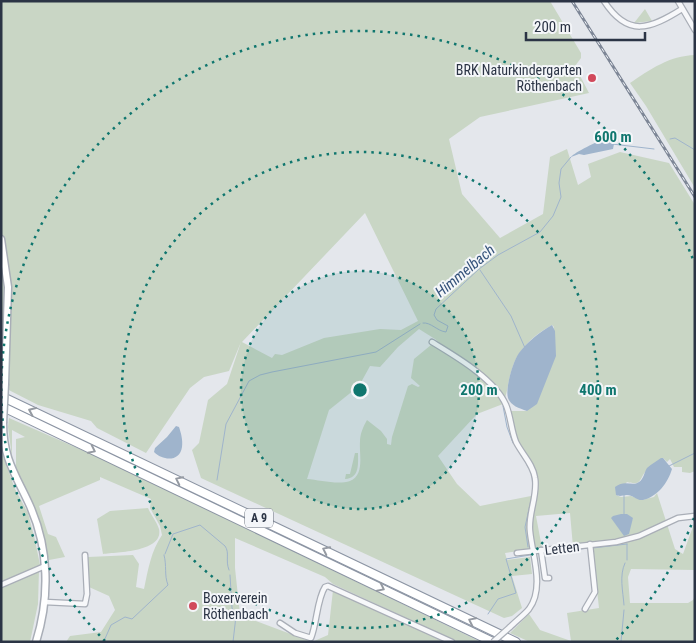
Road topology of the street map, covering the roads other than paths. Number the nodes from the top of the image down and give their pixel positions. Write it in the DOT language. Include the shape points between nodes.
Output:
graph roads {
  1 [pos="604,1"];
  2 [pos="678,1"];
  3 [pos="682,9"];
  4 [pos="695,30"];
  5 [pos="1,239"];
  6 [pos="432,342"];
  7 [pos="1,396"];
  8 [pos="1,406"];
  9 [pos="695,516"];
  10 [pos="590,544"];
  11 [pos="541,550"];
  12 [pos="533,551"];
  13 [pos="517,553"];
  14 [pos="85,555"];
  15 [pos="45,566"];
  16 [pos="549,578"];
  17 [pos="1,584"];
  18 [pos="46,602"];
  19 [pos="585,609"];
  20 [pos="280,623"];
  21 [pos="36,642"];
  22 [pos="452,642"];
  23 [pos="493,642"];
  24 [pos="516,642"];
  1 -- 3 [label="street" via="617,18 634,26 652,25"];
  2 -- 3 [label="street"];
  3 -- 4 [label="street"];
  5 -- 15 [label="street, bridge" via="8,287 4,441 14,475 37,526"];
  6 -- 12 [label="street" via="492,385 506,405 514,436 535,479 536,492 529,525"];
  24 -- 7 [label="highway, A 9, one-way"];
  8 -- 23 [label="highway, A 9, one-way"];
  9 -- 10 [label="street, Letten" via="678,518 628,539"];
  10 -- 11 [label="street, Letten"];
  10 -- 19 [label="street" via="595,592"];
  11 -- 12 [label="street, Letten"];
  11 -- 16 [label="street" via="545,578"];
  12 -- 13 [label="street"];
  12 -- 23 [label="street, Letten, bridge" via="534,597 528,609"];
  14 -- 18 [label="street" via="85,604"];
  15 -- 17 [label="street"];
  15 -- 18 [label="street"];
  18 -- 21 [label="street"];
  20 -- 22 [label="street" via="311,638 322,591 328,586"];
}
